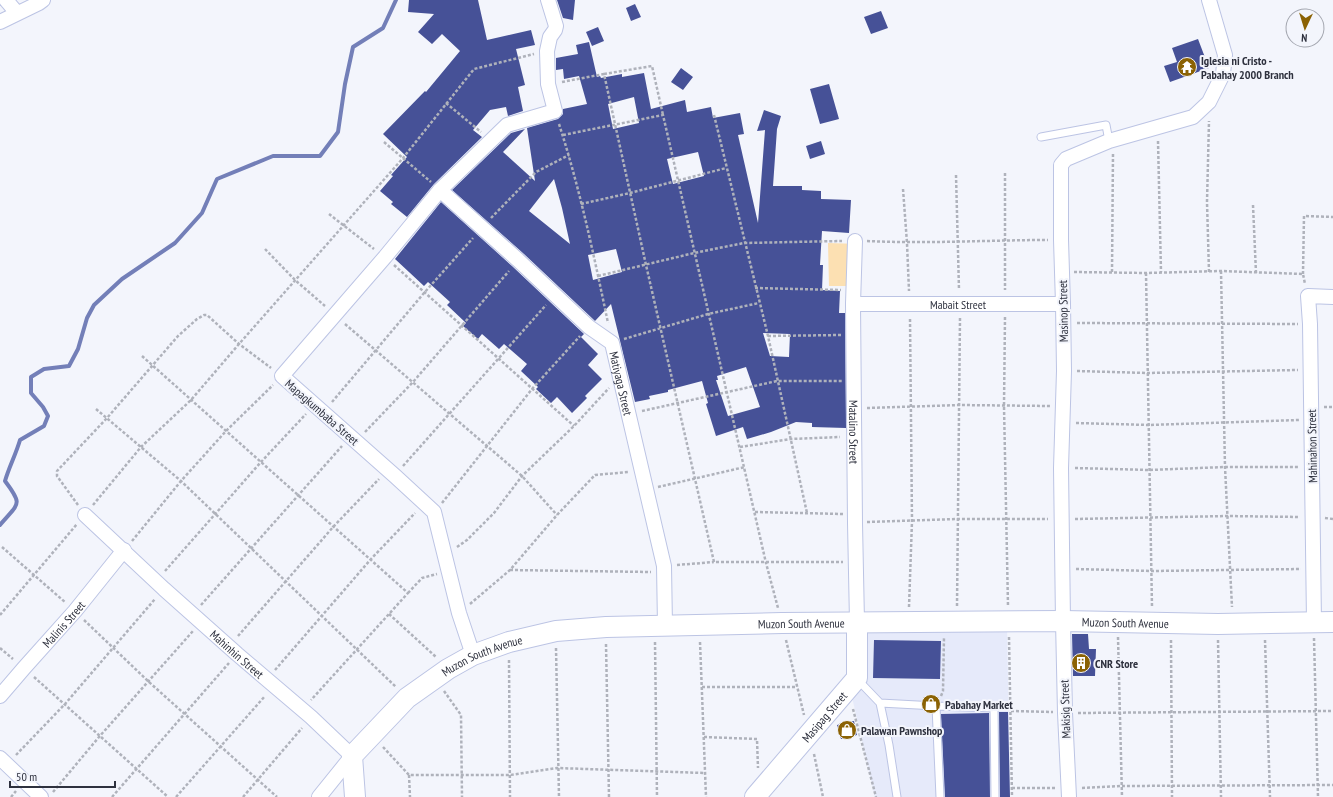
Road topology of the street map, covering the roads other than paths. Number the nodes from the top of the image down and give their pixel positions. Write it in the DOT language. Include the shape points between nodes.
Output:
graph roads {
  1 [pos="6,0"];
  2 [pos="43,0"];
  3 [pos="548,0"];
  4 [pos="1209,0"];
  5 [pos="17,13"];
  6 [pos="0,22"];
  7 [pos="1041,137"];
  8 [pos="1111,141"];
  9 [pos="440,190"];
  10 [pos="855,241"];
  11 [pos="1333,296"];
  12 [pos="854,297"];
  13 [pos="1063,304"];
  14 [pos="86,515"];
  15 [pos="124,550"];
  16 [pos="1063,621"];
  17 [pos="858,622"];
  18 [pos="1324,622"];
  19 [pos="660,626"];
  20 [pos="473,656"];
  21 [pos="852,683"];
  22 [pos="0,696"];
  23 [pos="880,703"];
  24 [pos="936,706"];
  25 [pos="352,756"];
  26 [pos="4,761"];
  27 [pos="1068,793"];
  28 [pos="41,797"];
  29 [pos="319,797"];
  30 [pos="355,797"];
  31 [pos="755,797"];
  32 [pos="897,797"];
  33 [pos="940,797"];
  34 [pos="995,797"];
  1 -- 5 [label="street"];
  2 -- 5 [label="street"];
  3 -- 9 [label="street, Mapagkumbaba Street" via="556,28 550,37 547,51 548,84 555,111 506,125"];
  4 -- 8 [label="street, Masinop Street" via="1225,55 1223,74 1209,102 1193,117"];
  5 -- 6 [label="street"];
  7 -- 8 [label="lane" via="1106,125"];
  8 -- 13 [label="street, Masinop Street" via="1066,159 1061,166"];
  9 -- 19 [label="street, Matiyaga Street" via="589,327 612,342 664,569"];
  9 -- 20 [label="street, Mapagkumbaba Street" via="385,258 282,376 430,508"];
  10 -- 12 [label="street, Matalino Street"];
  11 -- 18 [label="street, Mahinahon Street" via="1308,296 1313,569"];
  12 -- 13 [label="street, Mabait Street" via="909,304"];
  12 -- 17 [label="street, Matalino Street"];
  13 -- 16 [label="street, Masinop Street"];
  14 -- 15 [label="street, Mahinhin Street"];
  15 -- 22 [label="street, Malinis Street" via="75,611"];
  15 -- 25 [label="street, Mahinhin Street"];
  16 -- 17 [label="street, Muzon South Avenue"];
  16 -- 18 [label="street, Muzon South Avenue" via="1162,624"];
  16 -- 27 [label="street, Makisig Street"];
  17 -- 19 [label="street, Muzon South Avenue"];
  17 -- 21 [label="street"];
  19 -- 20 [label="street, Muzon South Avenue" via="556,632 509,642"];
  20 -- 25 [label="street, Muzon South Avenue" via="441,673 407,698"];
  21 -- 23 [label="lane"];
  21 -- 31 [label="street, Masipag Street"];
  23 -- 24 [label="lane"];
  23 -- 32 [label="lane" via="890,745"];
  24 -- 33 [label="lane"];
  24 -- 34 [label="lane" via="994,708"];
  25 -- 29 [label="street"];
  25 -- 30 [label="street"];
  26 -- 28 [label="street"];
}
